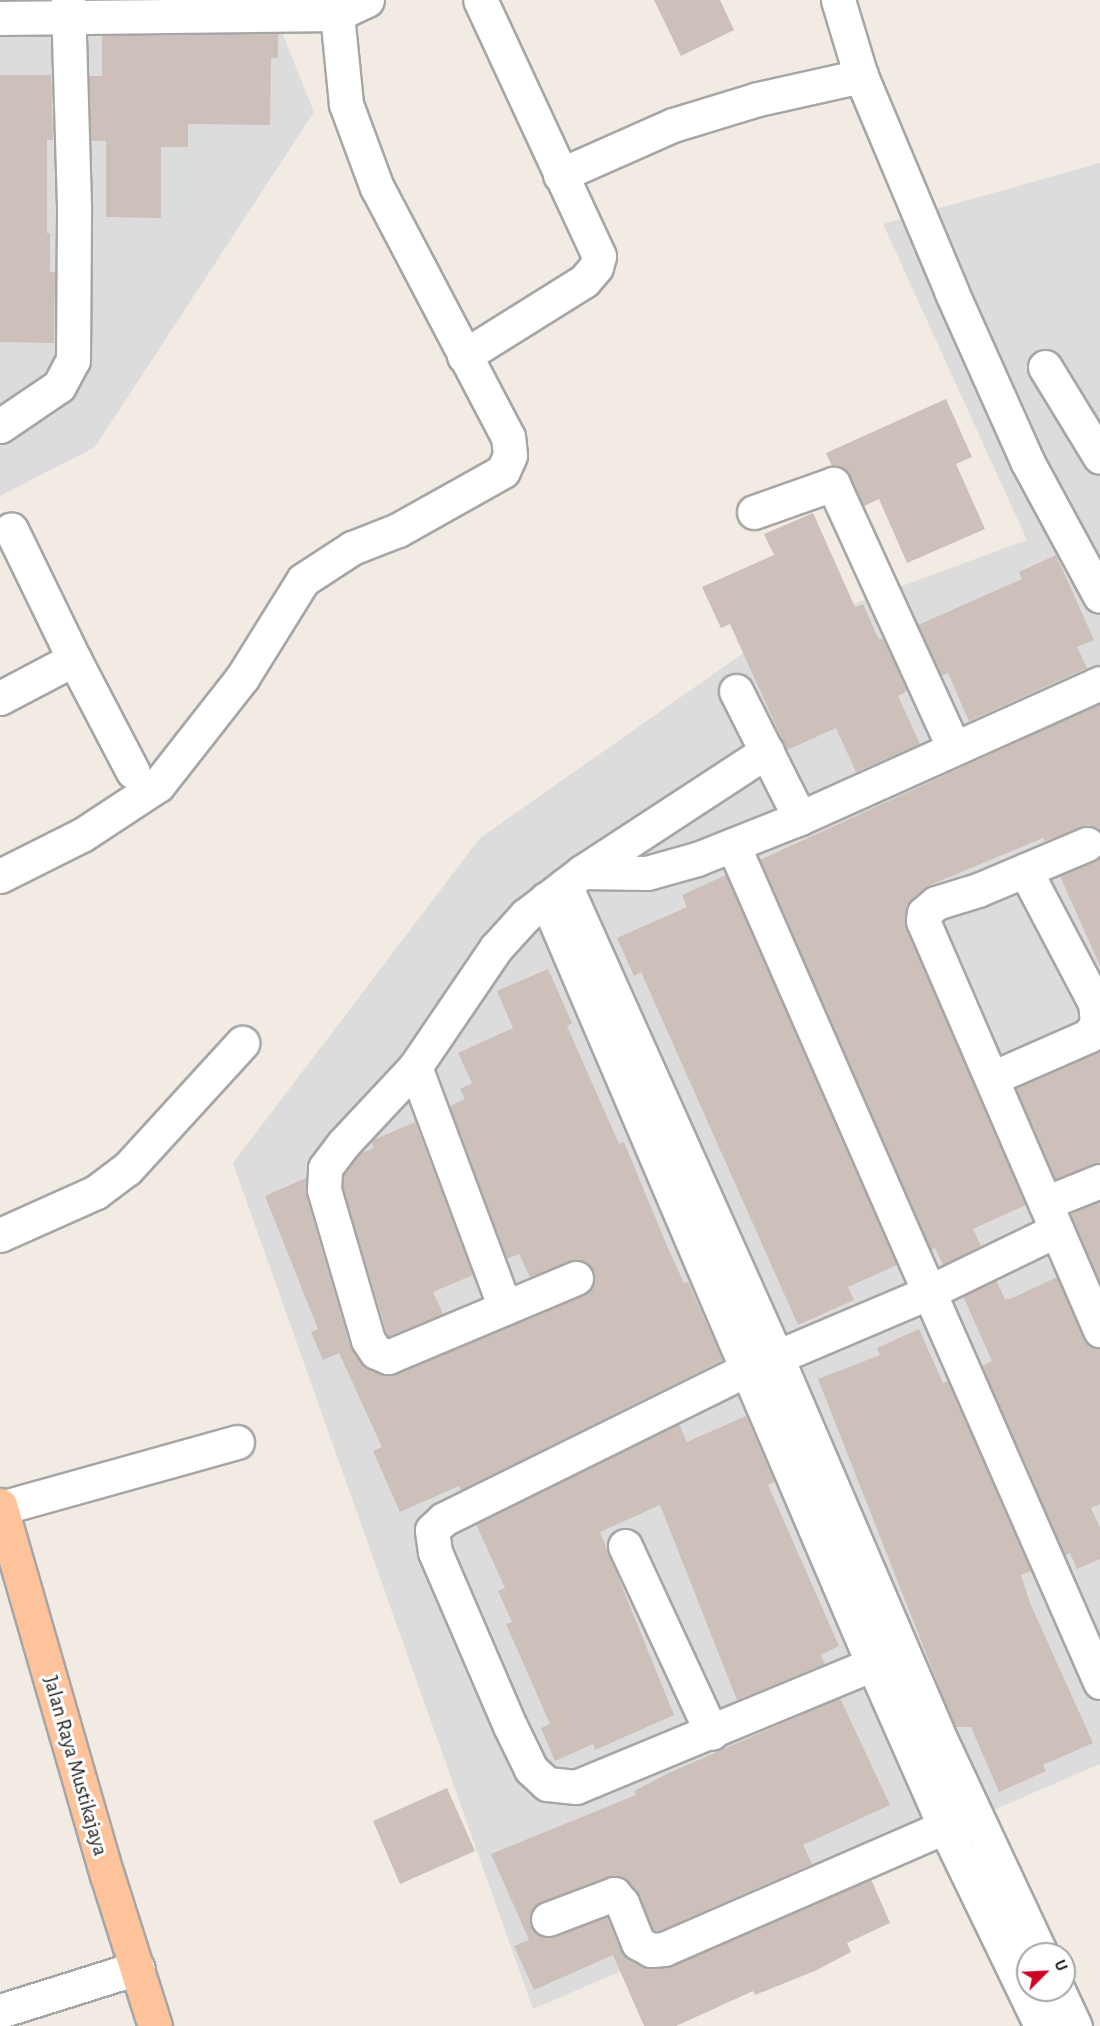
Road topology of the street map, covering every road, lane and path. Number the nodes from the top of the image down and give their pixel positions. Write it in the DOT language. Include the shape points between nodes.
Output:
graph roads {
  1 [pos="367,0"];
  2 [pos="480,0"];
  3 [pos="838,0"];
  4 [pos="68,9"];
  5 [pos="337,14"];
  6 [pos="0,18"];
  7 [pos="861,76"];
  8 [pos="560,176"];
  9 [pos="464,356"];
  10 [pos="1045,367"];
  11 [pos="0,426"];
  12 [pos="1100,457"];
  13 [pos="754,512"];
  14 [pos="11,529"];
  15 [pos="1100,596"];
  16 [pos="74,659"];
  17 [pos="1100,683"];
  18 [pos="736,691"];
  19 [pos="0,698"];
  20 [pos="953,746"];
  21 [pos="767,750"];
  22 [pos="133,772"];
  23 [pos="800,818"];
  24 [pos="1087,844"];
  25 [pos="733,845"];
  26 [pos="1025,870"];
  27 [pos="0,876"];
  28 [pos="564,886"];
  29 [pos="242,1043"];
  30 [pos="415,1067"];
  31 [pos="992,1078"];
  32 [pos="1100,1181"];
  33 [pos="1051,1216"];
  34 [pos="0,1235"];
  35 [pos="576,1278"];
  36 [pos="927,1293"];
  37 [pos="505,1308"];
  38 [pos="1100,1330"];
  39 [pos="777,1358"];
  40 [pos="746,1370"];
  41 [pos="237,1442"];
  42 [pos="0,1507"];
  43 [pos="625,1546"];
  44 [pos="7,1554"];
  45 [pos="888,1658"];
  46 [pos="1100,1682"];
  47 [pos="712,1733"];
  48 [pos="975,1813"];
  49 [pos="945,1827"];
  50 [pos="548,1919"];
  51 [pos="1035,1942"];
  52 [pos="136,1968"];
  53 [pos="1064,2002"];
  54 [pos="0,2011"];
  55 [pos="155,2026"];
  56 [pos="1041,2026"];
  57 [pos="1075,2026"];
  1 -- 5 [label="street"];
  2 -- 8 [label="street"];
  3 -- 7 [label="street"];
  4 -- 5 [label="street"];
  4 -- 6 [label="street"];
  4 -- 11 [label="street" via="74,205 73,360 59,386"];
  5 -- 9 [label="street" via="349,114 377,188"];
  7 -- 8 [label="street" via="758,99 673,125"];
  7 -- 15 [label="street" via="1027,461"];
  8 -- 9 [label="street" via="600,256 596,267 584,281"];
  9 -- 27 [label="street" via="508,437 510,455 503,471 398,530 352,548 303,580 242,678 158,785 82,835"];
  10 -- 12 [label="street"];
  13 -- 20 [label="street" via="833,484"];
  14 -- 16 [label="street"];
  16 -- 19 [label="street"];
  16 -- 22 [label="street"];
  17 -- 20 [label="street"];
  18 -- 21 [label="street"];
  20 -- 23 [label="street"];
  21 -- 23 [label="street"];
  21 -- 28 [label="street"];
  23 -- 25 [label="street"];
  24 -- 26 [label="street"];
  25 -- 28 [label="street" via="647,873"];
  25 -- 36 [label="street"];
  26 -- 31 [label="street" via="936,903 924,913 923,921"];
  26 -- 31 [label="street" via="1095,1003 1097,1024 1088,1036"];
  28 -- 30 [label="street" via="496,948"];
  28 -- 39 [label="street"];
  28 -- 40 [label="street"];
  29 -- 34 [label="street" via="127,1168 96,1192"];
  30 -- 37 [label="street"];
  30 -- 37 [label="street" via="325,1168 324,1190 368,1340 376,1352 388,1357"];
  31 -- 33 [label="street"];
  32 -- 33 [label="street"];
  33 -- 36 [label="street"];
  33 -- 38 [label="street"];
  35 -- 37 [label="street"];
  36 -- 39 [label="street"];
  36 -- 46 [label="street"];
  39 -- 40 [label="street"];
  39 -- 45 [label="street"];
  40 -- 45 [label="street"];
  40 -- 47 [label="street" via="444,1519 432,1530 435,1552 510,1726 531,1769 547,1784 576,1787"];
  41 -- 42 [label="street"];
  42 -- 44 [label="main road, Jalan Raya Mustikajaya"];
  43 -- 47 [label="street"];
  44 -- 52 [label="main road, Jalan Raya Mustikajaya"];
  45 -- 47 [label="street"];
  45 -- 48 [label="street"];
  45 -- 49 [label="street"];
  48 -- 49 [label="street"];
  48 -- 51 [label="street"];
  49 -- 50 [label="street" via="664,1949 651,1950 638,1943 622,1903 614,1894"];
  49 -- 56 [label="street"];
  52 -- 54 [label="street"];
  52 -- 55 [label="main road, Jalan Raya Mustikajaya"];
  53 -- 57 [label="street"];
}
